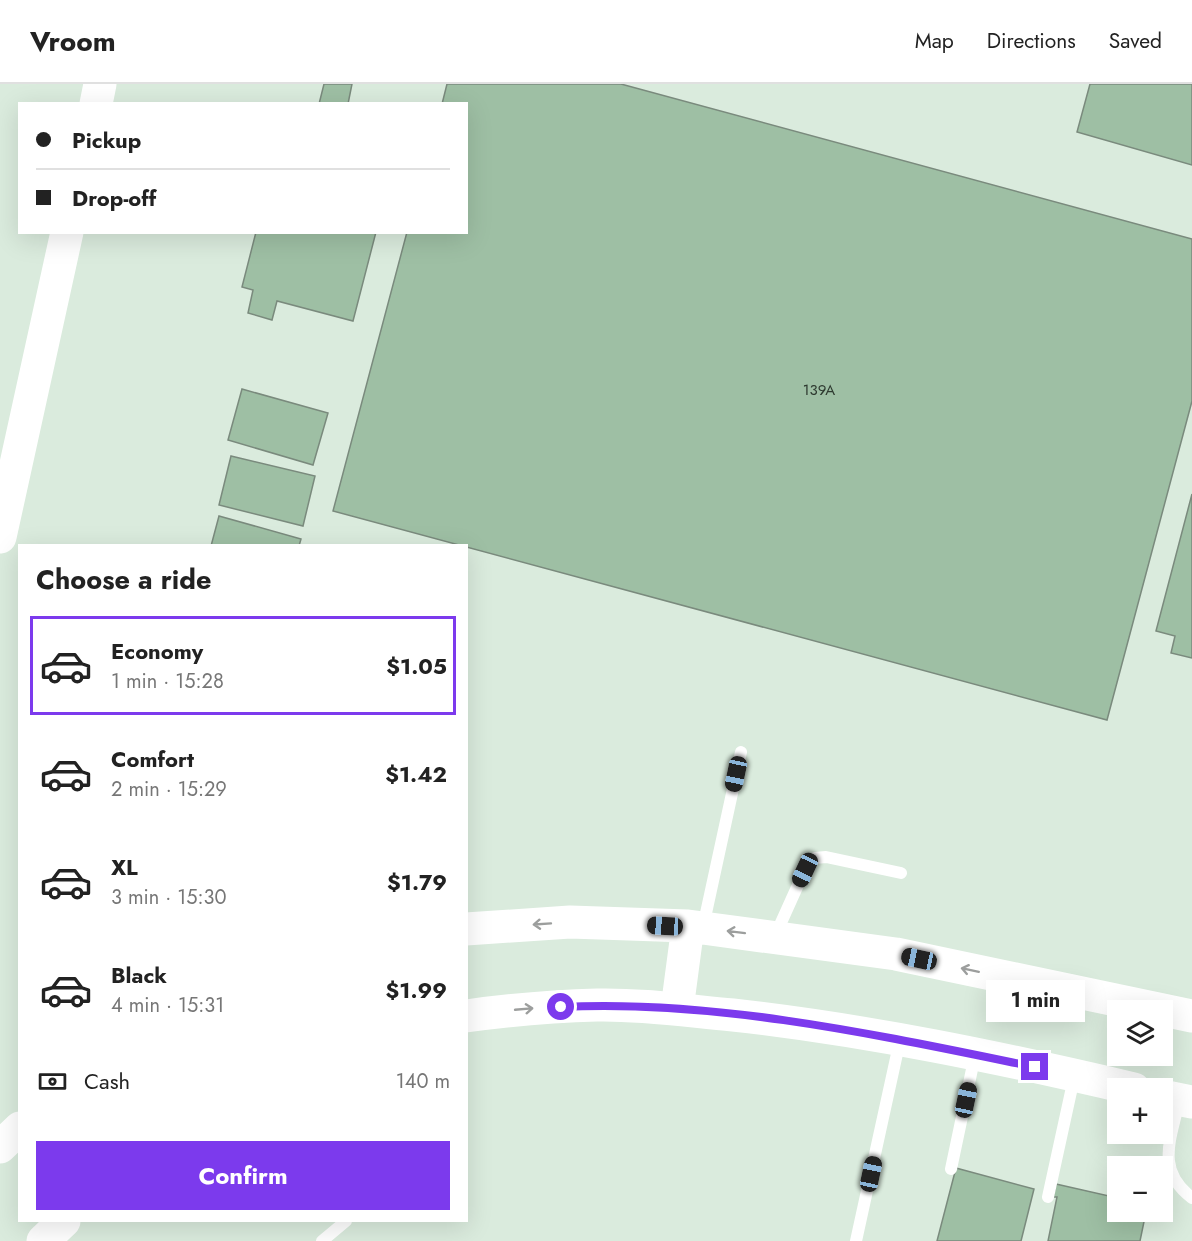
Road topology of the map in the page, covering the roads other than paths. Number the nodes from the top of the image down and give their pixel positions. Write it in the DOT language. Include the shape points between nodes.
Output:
graph roads {
  1 [pos="100,84"];
  2 [pos="96,102"];
  3 [pos="67,234"];
  4 [pos="0,537"];
  5 [pos="741,752"];
  6 [pos="901,873"];
  7 [pos="695,927"];
  8 [pos="468,929"];
  9 [pos="774,937"];
  10 [pos="677,1009"];
  11 [pos="468,1016"];
  12 [pos="1192,1016"];
  13 [pos="900,1039"];
  14 [pos="975,1055"];
  15 [pos="1074,1075"];
  16 [pos="1107,1083"];
  17 [pos="1178,1099"];
  18 [pos="18,1130"];
  19 [pos="0,1147"];
  20 [pos="951,1169"];
  21 [pos="1048,1197"];
  22 [pos="1192,1198"];
  23 [pos="63,1222"];
  24 [pos="342,1222"];
  25 [pos="43,1241"];
  26 [pos="322,1241"];
  27 [pos="856,1241"];
  1 -- 2 [label="street"];
  3 -- 4 [label="street"];
  5 -- 7 [label="lane"];
  6 -- 9 [label="lane" via="815,858 807,865"];
  7 -- 8 [label="street, one-way" via="570,922"];
  9 -- 7 [label="street, one-way"];
  7 -- 10 [label="street"];
  12 -- 9 [label="street, one-way" via="896,954"];
  11 -- 10 [label="street, one-way" via="522,1008 600,1005"];
  10 -- 13 [label="street"];
  13 -- 14 [label="street"];
  13 -- 27 [label="lane"];
  14 -- 15 [label="street"];
  14 -- 20 [label="lane"];
  15 -- 16 [label="street"];
  15 -- 21 [label="lane"];
  17 -- 22 [label="lane" via="1168,1152 1169,1171 1179,1188"];
  18 -- 19 [label="street"];
  23 -- 25 [label="street"];
  24 -- 26 [label="lane"];
}
